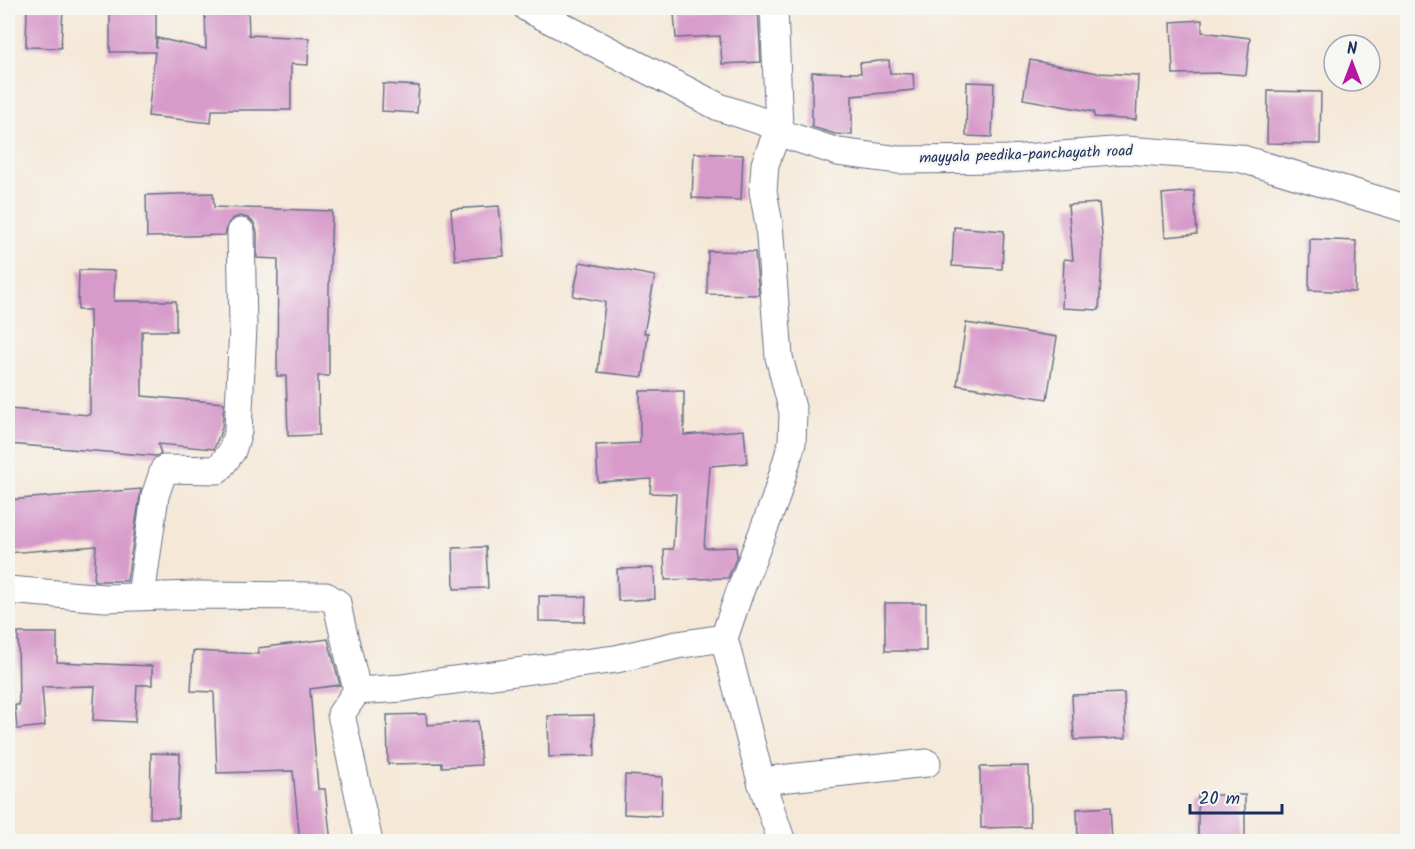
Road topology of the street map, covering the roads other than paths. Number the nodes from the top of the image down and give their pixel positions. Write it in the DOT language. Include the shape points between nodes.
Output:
graph roads {
  1 [pos="527,8"];
  2 [pos="774,8"];
  3 [pos="779,127"];
  4 [pos="1407,209"];
  5 [pos="241,232"];
  6 [pos="8,590"];
  7 [pos="141,596"];
  8 [pos="724,638"];
  9 [pos="357,691"];
  10 [pos="927,763"];
  11 [pos="761,781"];
  12 [pos="369,842"];
  13 [pos="782,842"];
  1 -- 3 [label="street, mayyala peedika-panchayath road" via="719,107"];
  2 -- 3 [label="street"];
  3 -- 4 [label="street, mayyala peedika-panchayath road" via="786,135 838,152 899,160 1008,159 1125,150 1239,158"];
  3 -- 8 [label="street" via="765,164 763,191 779,357 792,412 792,443"];
  5 -- 7 [label="street" via="243,327 238,430 232,451 218,470 164,469 155,496"];
  6 -- 7 [label="street" via="105,598"];
  7 -- 9 [label="street" via="326,596 337,603"];
  8 -- 9 [label="street" via="616,659"];
  8 -- 11 [label="street"];
  9 -- 12 [label="street" via="341,714"];
  10 -- 11 [label="street"];
  11 -- 13 [label="street"];
}
